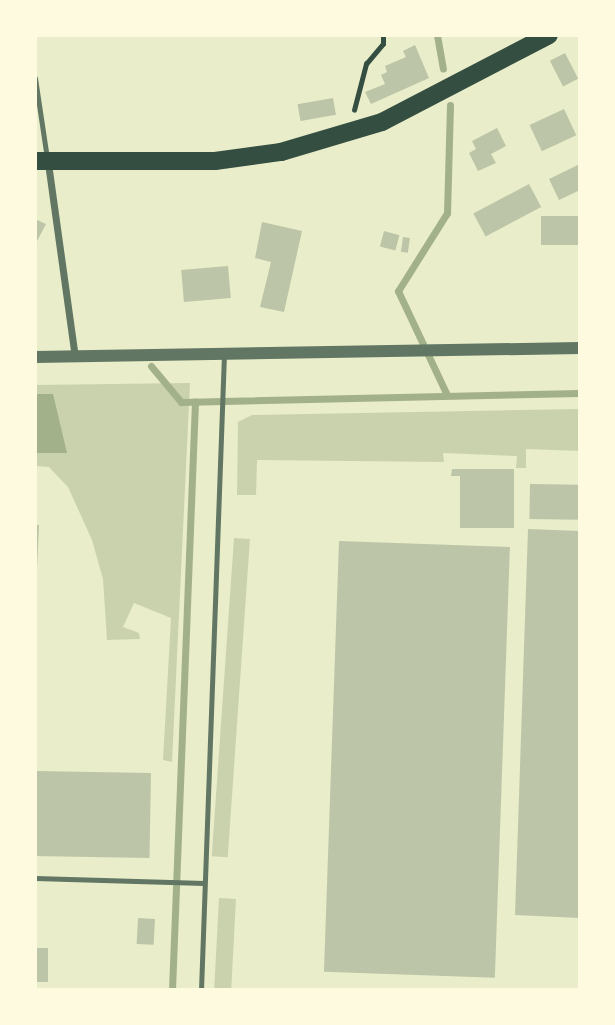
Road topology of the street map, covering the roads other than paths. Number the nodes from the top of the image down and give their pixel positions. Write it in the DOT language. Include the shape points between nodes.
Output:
graph roads {
  1 [pos="549,35"];
  2 [pos="35,78"];
  3 [pos="41,161"];
  4 [pos="580,348"];
  5 [pos="224,354"];
  6 [pos="35,357"];
  7 [pos="75,357"];
  8 [pos="35,878"];
  9 [pos="204,883"];
  10 [pos="201,990"];
  1 -- 3 [label="main road" via="429,101 358,130 281,152 215,161"];
  2 -- 3 [label="lane"];
  3 -- 7 [label="street"];
  4 -- 5 [label="street"];
  5 -- 7 [label="street"];
  5 -- 9 [label="lane"];
  6 -- 7 [label="street"];
  8 -- 9 [label="lane"];
  9 -- 10 [label="lane"];
}
